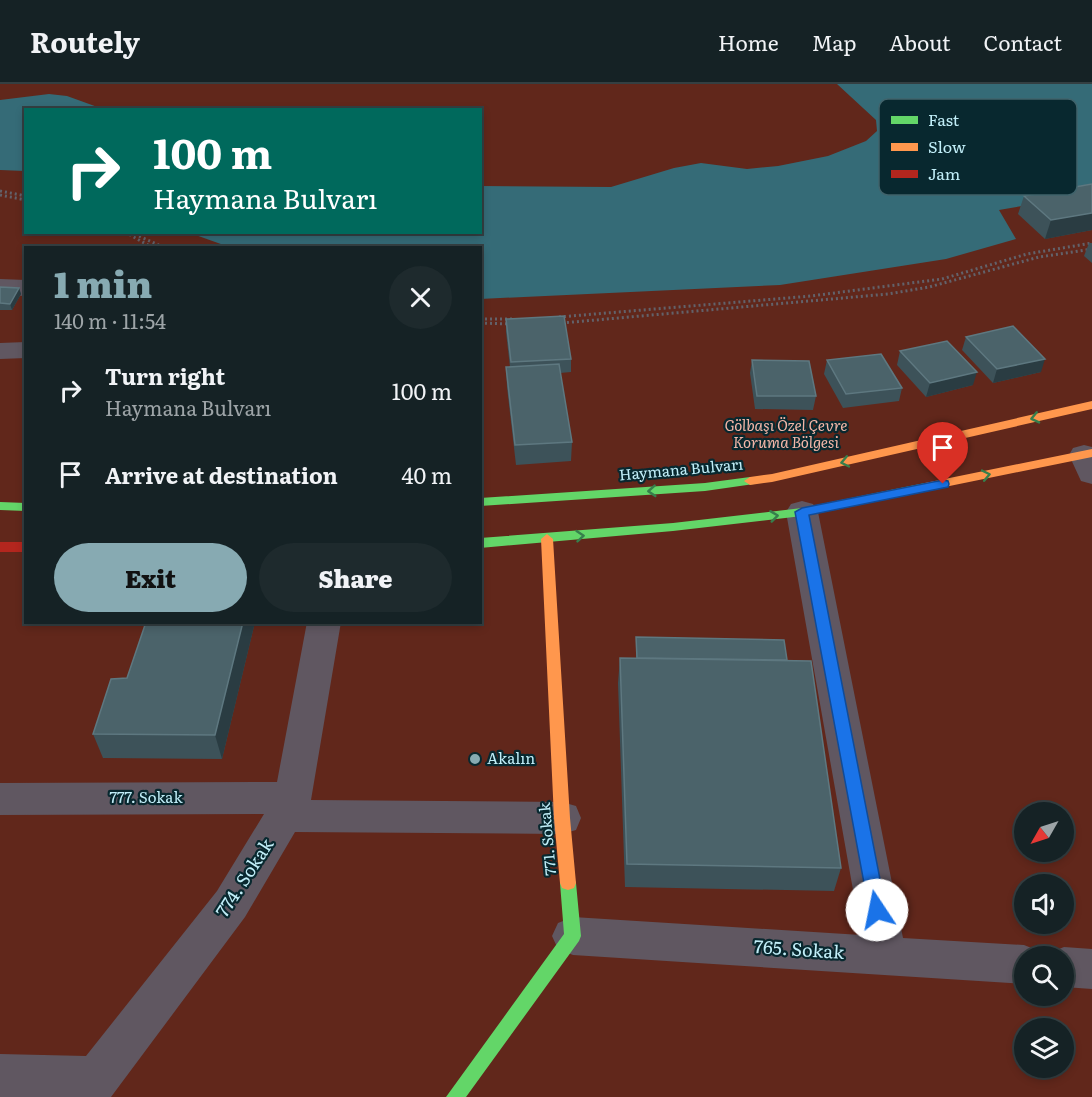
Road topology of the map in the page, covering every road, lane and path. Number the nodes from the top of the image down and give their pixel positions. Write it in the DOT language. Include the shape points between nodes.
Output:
graph roads {
  1 [pos="0,193"];
  2 [pos="24,198"];
  3 [pos="128,234"];
  4 [pos="134,234"];
  5 [pos="1092,243"];
  6 [pos="150,246"];
  7 [pos="161,246"];
  8 [pos="1092,249"];
  9 [pos="0,287"];
  10 [pos="24,288"];
  11 [pos="548,318"];
  12 [pos="516,319"];
  13 [pos="482,321"];
  14 [pos="482,321"];
  15 [pos="552,323"];
  16 [pos="519,324"];
  17 [pos="24,350"];
  18 [pos="0,351"];
  19 [pos="1092,405"];
  20 [pos="1089,461"];
  21 [pos="482,502"];
  22 [pos="0,506"];
  23 [pos="24,507"];
  24 [pos="802,512"];
  25 [pos="547,539"];
  26 [pos="482,543"];
  27 [pos="0,547"];
  28 [pos="24,547"];
  29 [pos="324,624"];
  30 [pos="0,799"];
  31 [pos="289,807"];
  32 [pos="562,818"];
  33 [pos="573,936"];
  34 [pos="886,956"];
  35 [pos="1014,964"];
  36 [pos="1074,968"];
  37 [pos="1092,969"];
  38 [pos="0,1076"];
  39 [pos="90,1088"];
  40 [pos="455,1097"];
  1 -- 2 [label="path"];
  3 -- 6 [label="path"];
  4 -- 7 [label="path"];
  5 -- 11 [label="path" via="1027,254 942,279 811,296"];
  8 -- 15 [label="path" via="1039,257 888,294"];
  9 -- 10 [label="street"];
  12 -- 13 [label="path"];
  14 -- 16 [label="path"];
  17 -- 18 [label="street"];
  19 -- 21 [label="main road, Haymana Bulvarı, one-way" via="772,478 705,487"];
  24 -- 20 [label="main road, one-way"];
  22 -- 23 [label="main road"];
  25 -- 24 [label="main road, one-way"];
  24 -- 34 [label="street"];
  25 -- 26 [label="main road"];
  25 -- 32 [label="main road, 771. Sokak"];
  27 -- 28 [label="main road"];
  29 -- 31 [label="street, 774. Sokak"];
  30 -- 31 [label="street, 777. Sokak"];
  31 -- 32 [label="street, 777. Sokak"];
  31 -- 39 [label="street, 774. Sokak" via="231,904"];
  32 -- 33 [label="main road, 771. Sokak"];
  33 -- 34 [label="street, 765. Sokak"];
  33 -- 40 [label="main road"];
  34 -- 35 [label="street, 765. Sokak"];
  36 -- 37 [label="street"];
  38 -- 39 [label="street"];
}
